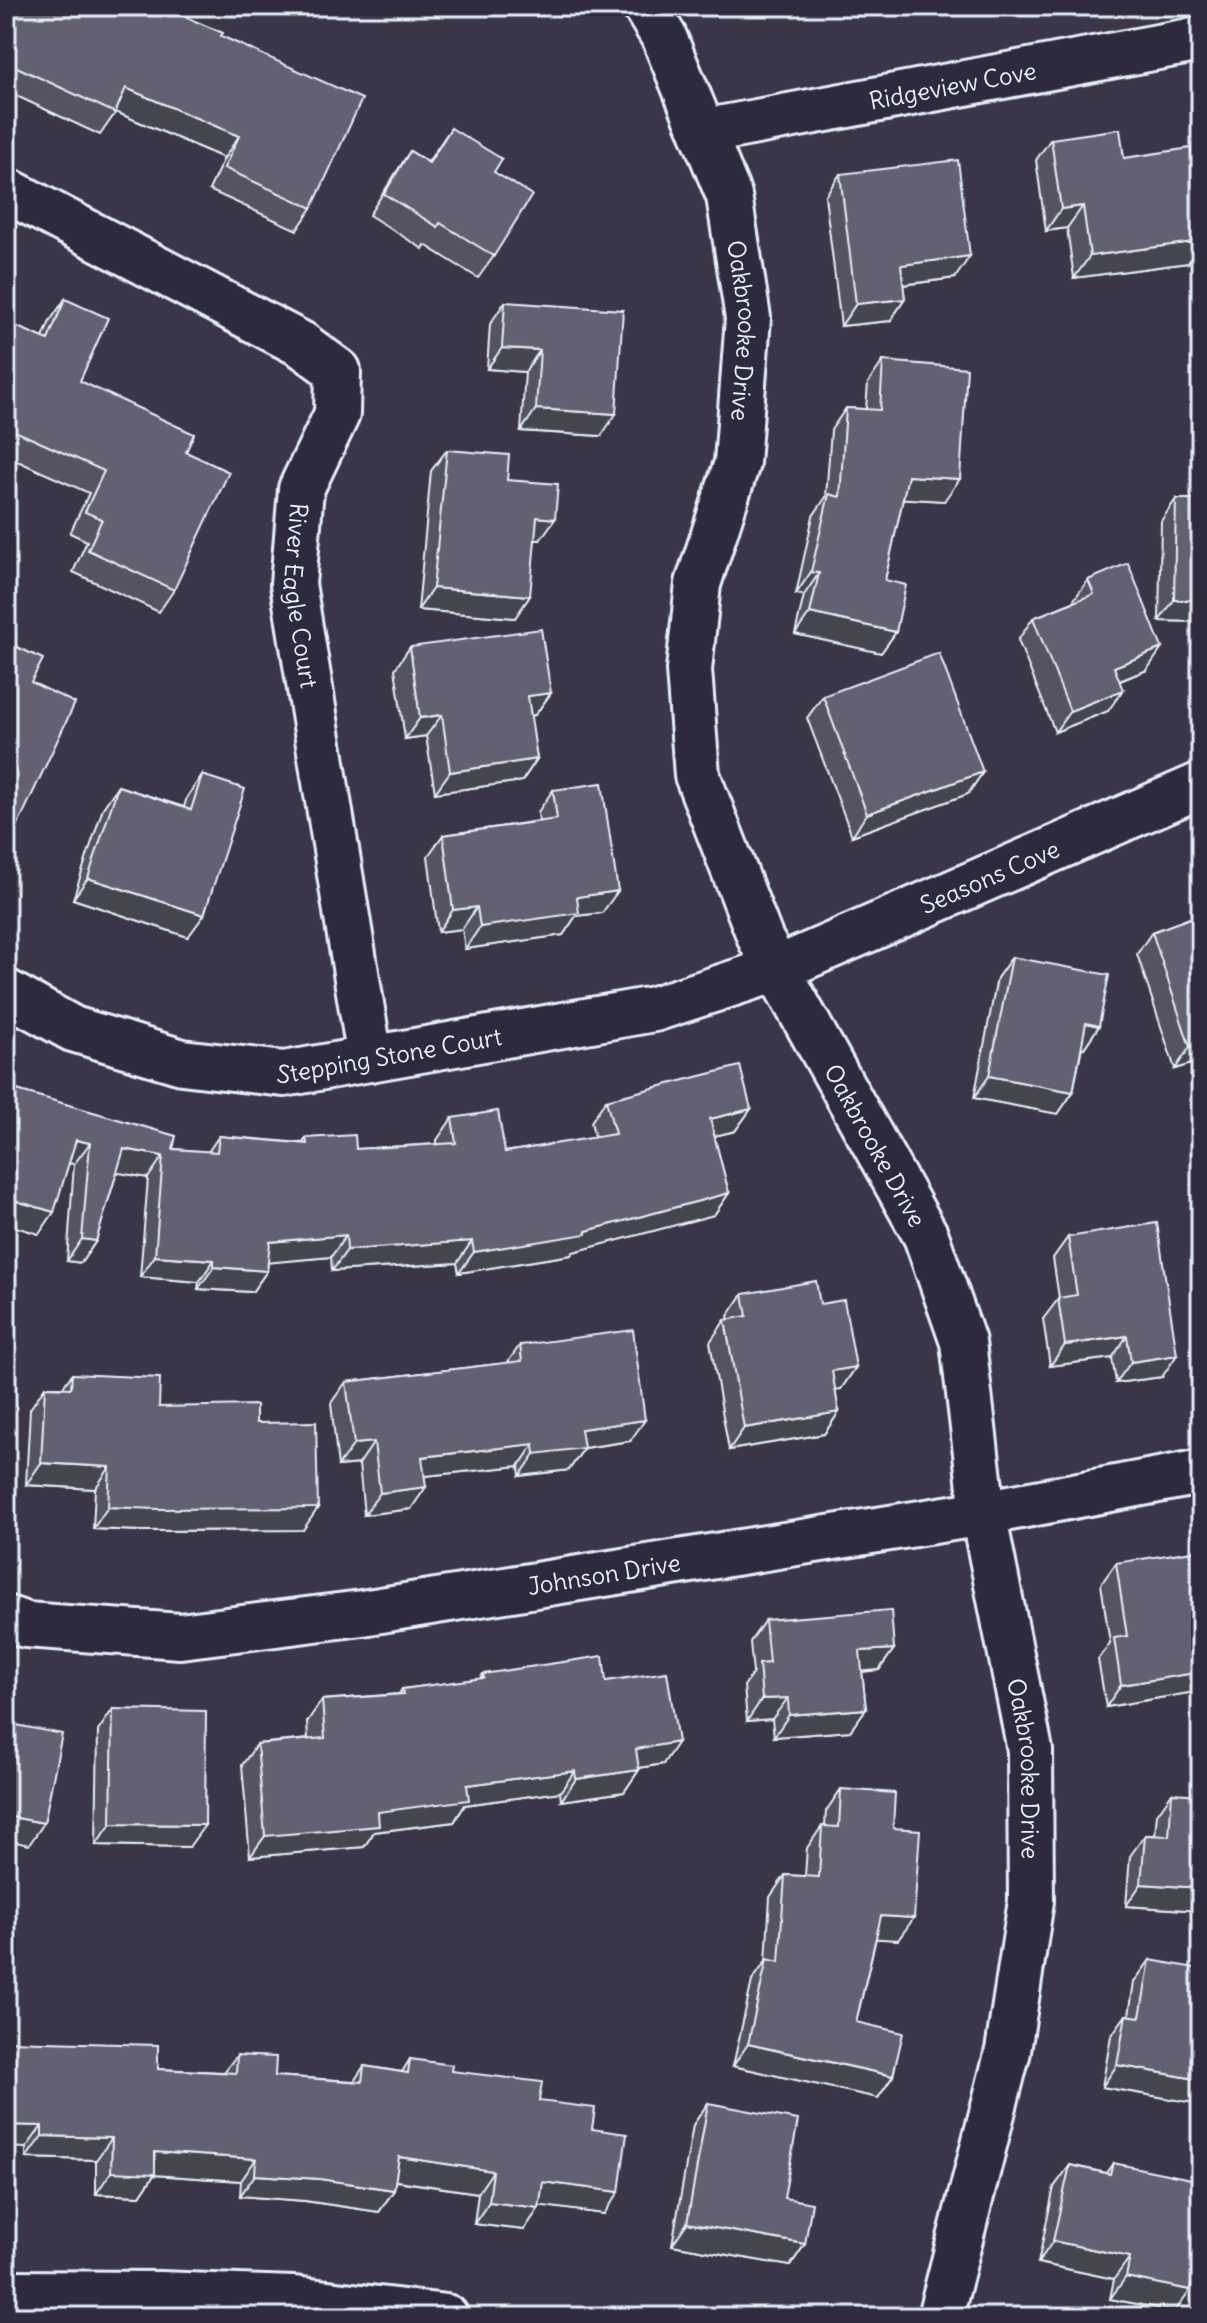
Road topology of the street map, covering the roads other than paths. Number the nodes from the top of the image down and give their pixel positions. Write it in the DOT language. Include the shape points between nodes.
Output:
graph roads {
  1 [pos="645,6"];
  2 [pos="1201,39"];
  3 [pos="703,132"];
  4 [pos="6,190"];
  5 [pos="1201,785"];
  6 [pos="777,969"];
  7 [pos="6,992"];
  8 [pos="370,1059"];
  9 [pos="1201,1472"];
  10 [pos="983,1513"];
  11 [pos="6,1618"];
  12 [pos="6,2293"];
  13 [pos="446,2317"];
  14 [pos="940,2317"];
  1 -- 3 [label="street, Oakbrooke Drive" via="664,37"];
  2 -- 3 [label="street, Ridgeview Cove"];
  3 -- 6 [label="street, Oakbrooke Drive" via="729,196 748,318 737,463 698,584 689,670 697,775"];
  4 -- 8 [label="street, River Eagle Court" via="301,344 338,371 337,414 301,489 293,584"];
  5 -- 6 [label="street, Seasons Cove"];
  6 -- 8 [label="street, Stepping Stone Court" via="654,1009"];
  6 -- 10 [label="street, Oakbrooke Drive" via="926,1236 963,1342"];
  7 -- 8 [label="street, Stepping Stone Court" via="73,1029 182,1062 284,1074"];
  9 -- 10 [label="street, Johnson Drive"];
  10 -- 11 [label="street, Johnson Drive" via="362,1613 180,1636 26,1625"];
  10 -- 14 [label="street, Oakbrooke Drive" via="1030,1750 1031,1901 1008,2051"];
  12 -- 13 [label="street" via="294,2299"];
}
